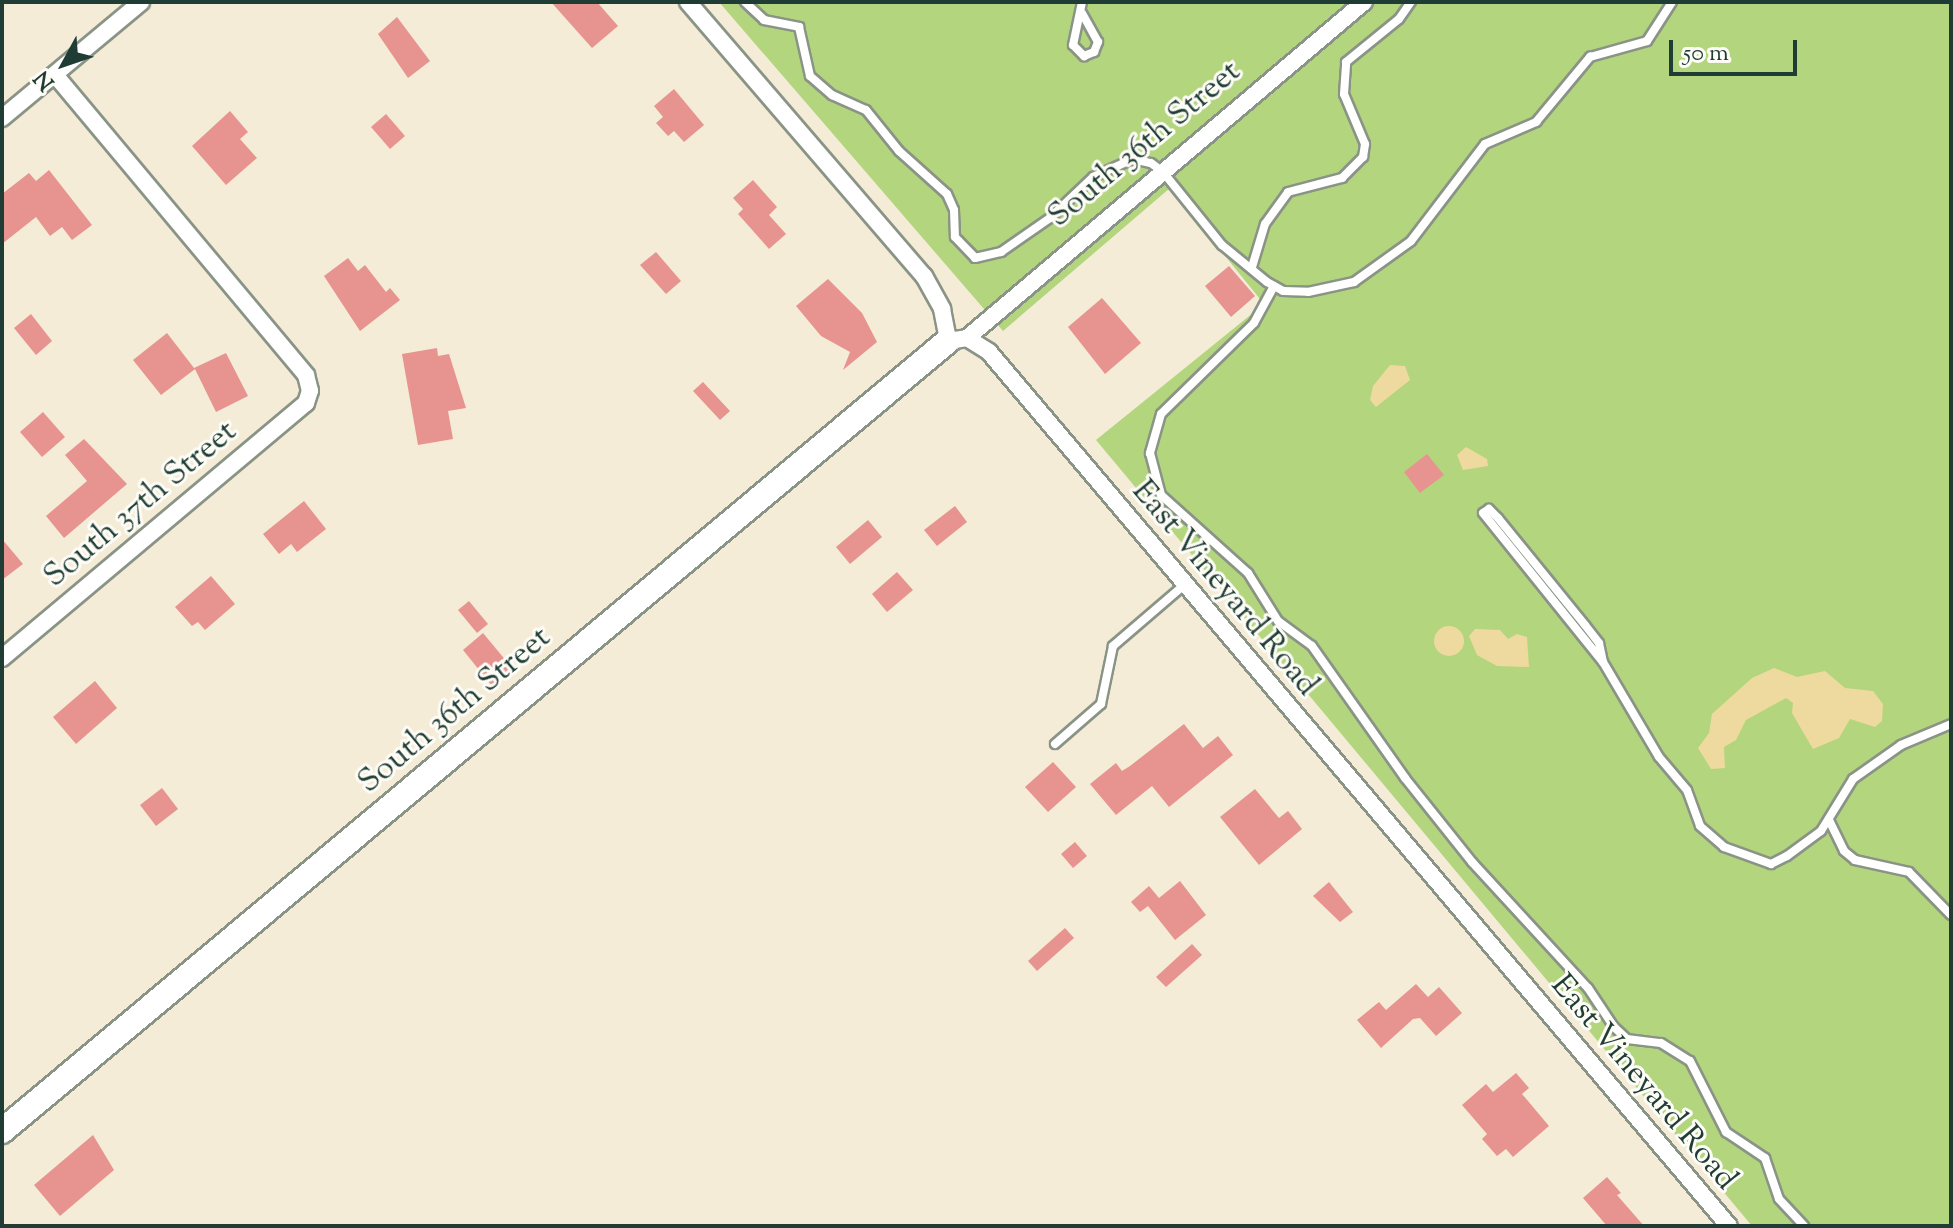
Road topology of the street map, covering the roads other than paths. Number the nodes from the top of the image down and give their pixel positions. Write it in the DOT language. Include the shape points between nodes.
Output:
graph roads {
  1 [pos="141,2"];
  2 [pos="688,2"];
  3 [pos="745,2"];
  4 [pos="1082,2"];
  5 [pos="1364,2"];
  6 [pos="1411,2"];
  7 [pos="1672,2"];
  8 [pos="1082,13"];
  9 [pos="55,75"];
  10 [pos="2,118"];
  11 [pos="1163,172"];
  12 [pos="1252,267"];
  13 [pos="1274,286"];
  14 [pos="958,340"];
  15 [pos="1183,586"];
  16 [pos="2,658"];
  17 [pos="1603,662"];
  18 [pos="1951,724"];
  19 [pos="1055,744"];
  20 [pos="1829,820"];
  21 [pos="1951,915"];
  22 [pos="2,1131"];
  23 [pos="1729,1226"];
  24 [pos="1804,1226"];
  1 -- 9 [label="street"];
  2 -- 14 [label="street" via="924,276"];
  3 -- 11 [label="lane" via="764,20 799,27 810,76 832,95 866,110 899,151 947,194 955,237 975,258 1001,252 1116,163 1133,159"];
  4 -- 8 [label="lane"];
  5 -- 11 [label="street, South 36th Street"];
  6 -- 12 [label="lane" via="1399,19 1346,62 1344,94 1365,144 1363,157 1342,178 1288,192 1265,224"];
  7 -- 13 [label="lane" via="1647,41 1590,57 1536,122 1485,144 1429,223 1380,265 1336,289 1283,291"];
  8 -- 8 [label="lane" via="1098,42 1094,52 1084,56 1073,45"];
  9 -- 10 [label="street"];
  9 -- 16 [label="street, South 37th Street" via="306,375 310,391 306,403"];
  11 -- 12 [label="lane" via="1222,245"];
  11 -- 14 [label="street, South 36th Street"];
  12 -- 13 [label="lane"];
  13 -- 24 [label="lane" via="1254,323 1161,414 1150,453 1161,495 1248,573 1278,621 1312,646 1345,699 1383,741 1457,844 1529,919 1614,1027 1627,1039 1661,1043 1690,1061 1726,1132 1765,1158 1779,1199"];
  14 -- 15 [label="street, East Vineyard Road" via="989,352"];
  14 -- 22 [label="street, South 36th Street"];
  15 -- 19 [label="lane" via="1113,646 1101,704"];
  15 -- 23 [label="street, East Vineyard Road"];
  17 -- 17 [label="lane" via="1599,643 1585,625 1498,518 1489,509 1483,513"];
  17 -- 20 [label="lane" via="1659,757 1687,790 1707,836 1771,864"];
  18 -- 20 [label="lane" via="1901,745 1853,779"];
  20 -- 21 [label="lane" via="1844,851 1855,860 1909,872"];
}
